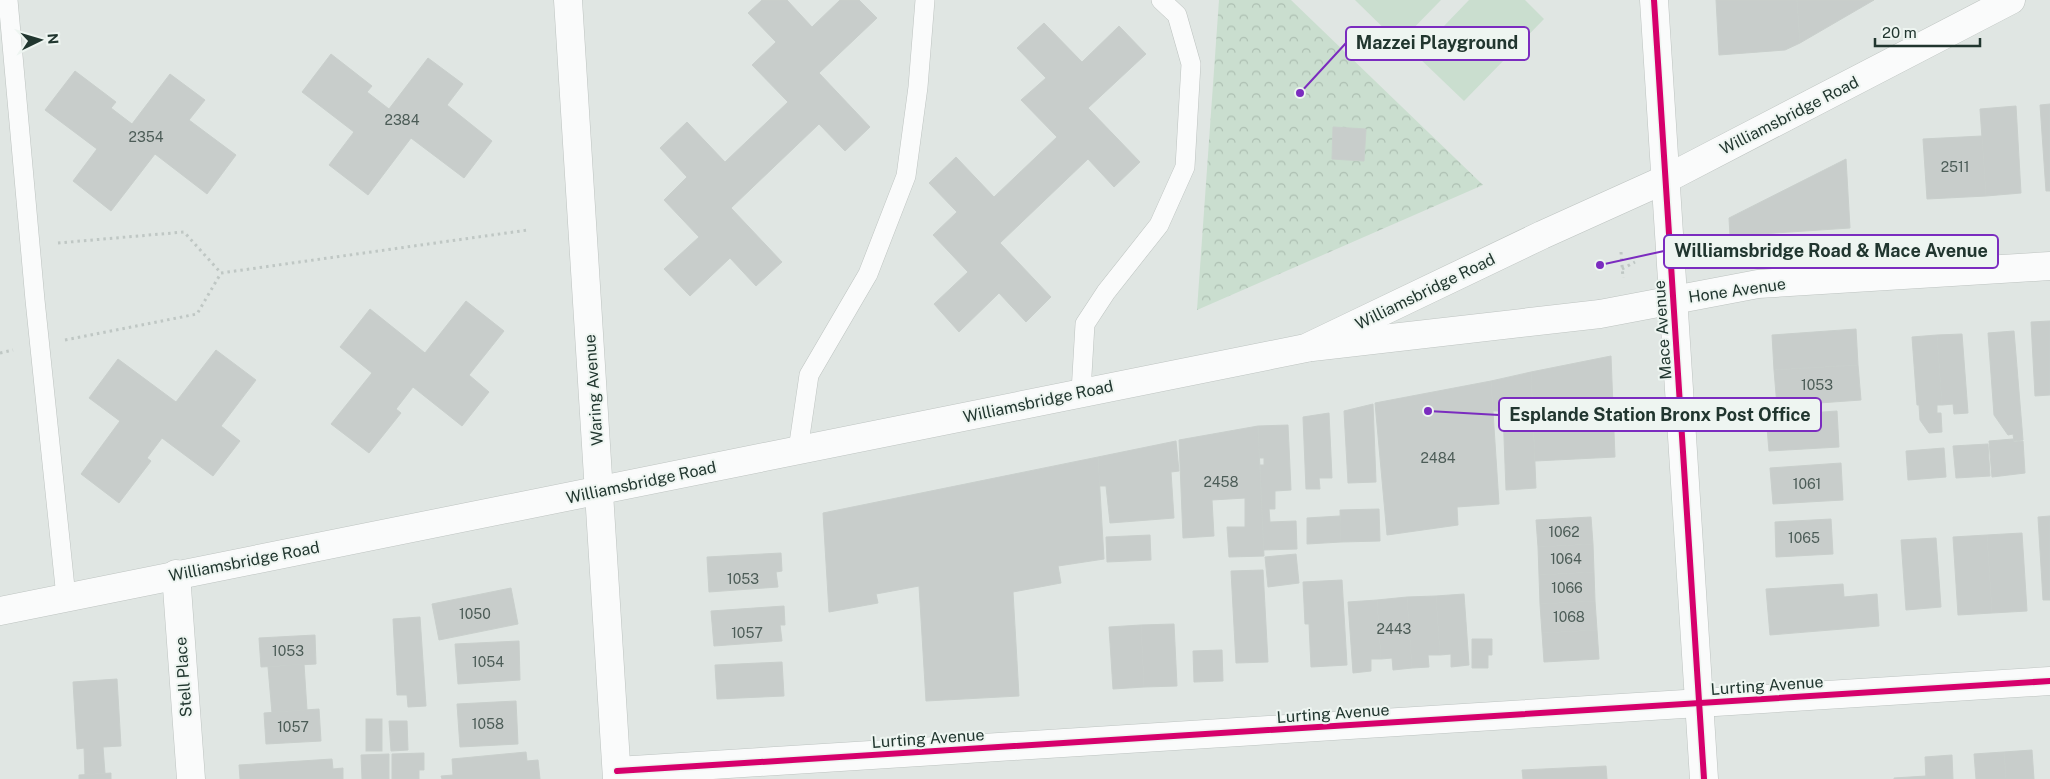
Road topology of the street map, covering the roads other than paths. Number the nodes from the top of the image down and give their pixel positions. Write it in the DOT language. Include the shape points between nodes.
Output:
graph roads {
  1 [pos="8,0"];
  2 [pos="568,0"];
  3 [pos="925,0"];
  4 [pos="1161,0"];
  5 [pos="1654,0"];
  6 [pos="2010,0"];
  7 [pos="1666,179"];
  8 [pos="2050,266"];
  9 [pos="1674,299"];
  10 [pos="1306,348"];
  11 [pos="1081,392"];
  12 [pos="798,450"];
  13 [pos="599,491"];
  14 [pos="176,574"];
  15 [pos="66,597"];
  16 [pos="0,610"];
  17 [pos="2050,681"];
  18 [pos="1699,703"];
  19 [pos="617,775"];
  20 [pos="191,779"];
  21 [pos="1704,779"];
  1 -- 15 [label="lane" via="29,245"];
  2 -- 13 [label="street, Waring Avenue"];
  3 -- 12 [label="lane" via="906,176 868,274 809,375"];
  4 -- 11 [label="lane" via="1177,15 1191,64 1185,167 1159,224 1085,324"];
  5 -- 7 [label="street, Mace Avenue"];
  6 -- 7 [label="street, Williamsbridge Road"];
  7 -- 9 [label="street, Mace Avenue"];
  7 -- 10 [label="street, Williamsbridge Road"];
  8 -- 9 [label="street, Hone Avenue" via="1758,284"];
  9 -- 10 [label="street, Hone Avenue" via="1600,314"];
  9 -- 18 [label="street, Mace Avenue"];
  10 -- 11 [label="street, Williamsbridge Road"];
  11 -- 12 [label="street, Williamsbridge Road"];
  12 -- 13 [label="street, Williamsbridge Road"];
  13 -- 14 [label="street, Williamsbridge Road"];
  13 -- 19 [label="street, Waring Avenue"];
  14 -- 15 [label="street, Williamsbridge Road"];
  14 -- 20 [label="street, Stell Place"];
  15 -- 16 [label="street, Williamsbridge Road"];
  17 -- 18 [label="street, Lurting Avenue"];
  18 -- 19 [label="street, Lurting Avenue"];
  18 -- 21 [label="street, Mace Avenue"];
}
